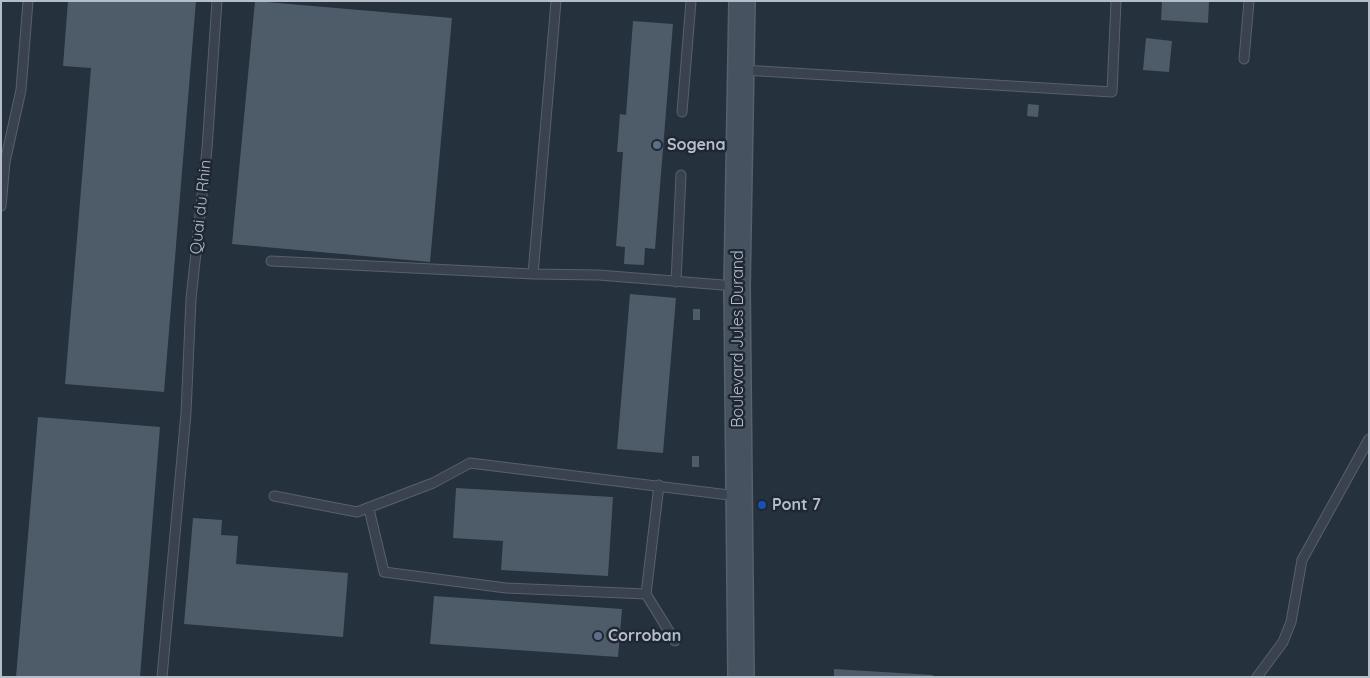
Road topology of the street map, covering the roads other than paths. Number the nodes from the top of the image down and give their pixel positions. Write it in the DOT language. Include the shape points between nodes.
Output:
graph roads {
  1 [pos="28,1"];
  2 [pos="217,1"];
  3 [pos="556,1"];
  4 [pos="690,1"];
  5 [pos="742,1"];
  6 [pos="1116,1"];
  7 [pos="1250,1"];
  8 [pos="1244,59"];
  9 [pos="740,70"];
  10 [pos="682,112"];
  11 [pos="681,175"];
  12 [pos="1,206"];
  13 [pos="270,261"];
  14 [pos="533,274"];
  15 [pos="676,282"];
  16 [pos="738,287"];
  17 [pos="1369,440"];
  18 [pos="659,485"];
  19 [pos="274,496"];
  20 [pos="739,496"];
  21 [pos="369,509"];
  22 [pos="646,594"];
  23 [pos="675,641"];
  24 [pos="162,677"];
  25 [pos="741,677"];
  26 [pos="1257,677"];
  1 -- 12 [label="lane" via="21,90 4,162"];
  2 -- 24 [label="lane, Quai du Rhin" via="207,149 191,299 186,413"];
  3 -- 14 [label="lane"];
  4 -- 10 [label="lane"];
  5 -- 9 [label="main road, Boulevard Jules Durand"];
  6 -- 9 [label="lane" via="1112,92"];
  7 -- 8 [label="lane"];
  9 -- 16 [label="main road, Boulevard Jules Durand"];
  11 -- 15 [label="lane"];
  13 -- 14 [label="lane"];
  14 -- 15 [label="lane" via="599,275"];
  15 -- 16 [label="lane"];
  16 -- 20 [label="main road, Boulevard Jules Durand"];
  17 -- 26 [label="lane" via="1302,560 1286,635"];
  18 -- 20 [label="lane"];
  18 -- 21 [label="lane" via="470,463 433,483"];
  18 -- 22 [label="lane"];
  19 -- 21 [label="lane" via="357,512"];
  20 -- 25 [label="main road, Boulevard Jules Durand"];
  21 -- 22 [label="lane" via="384,572 506,588"];
  22 -- 23 [label="lane"];
}
